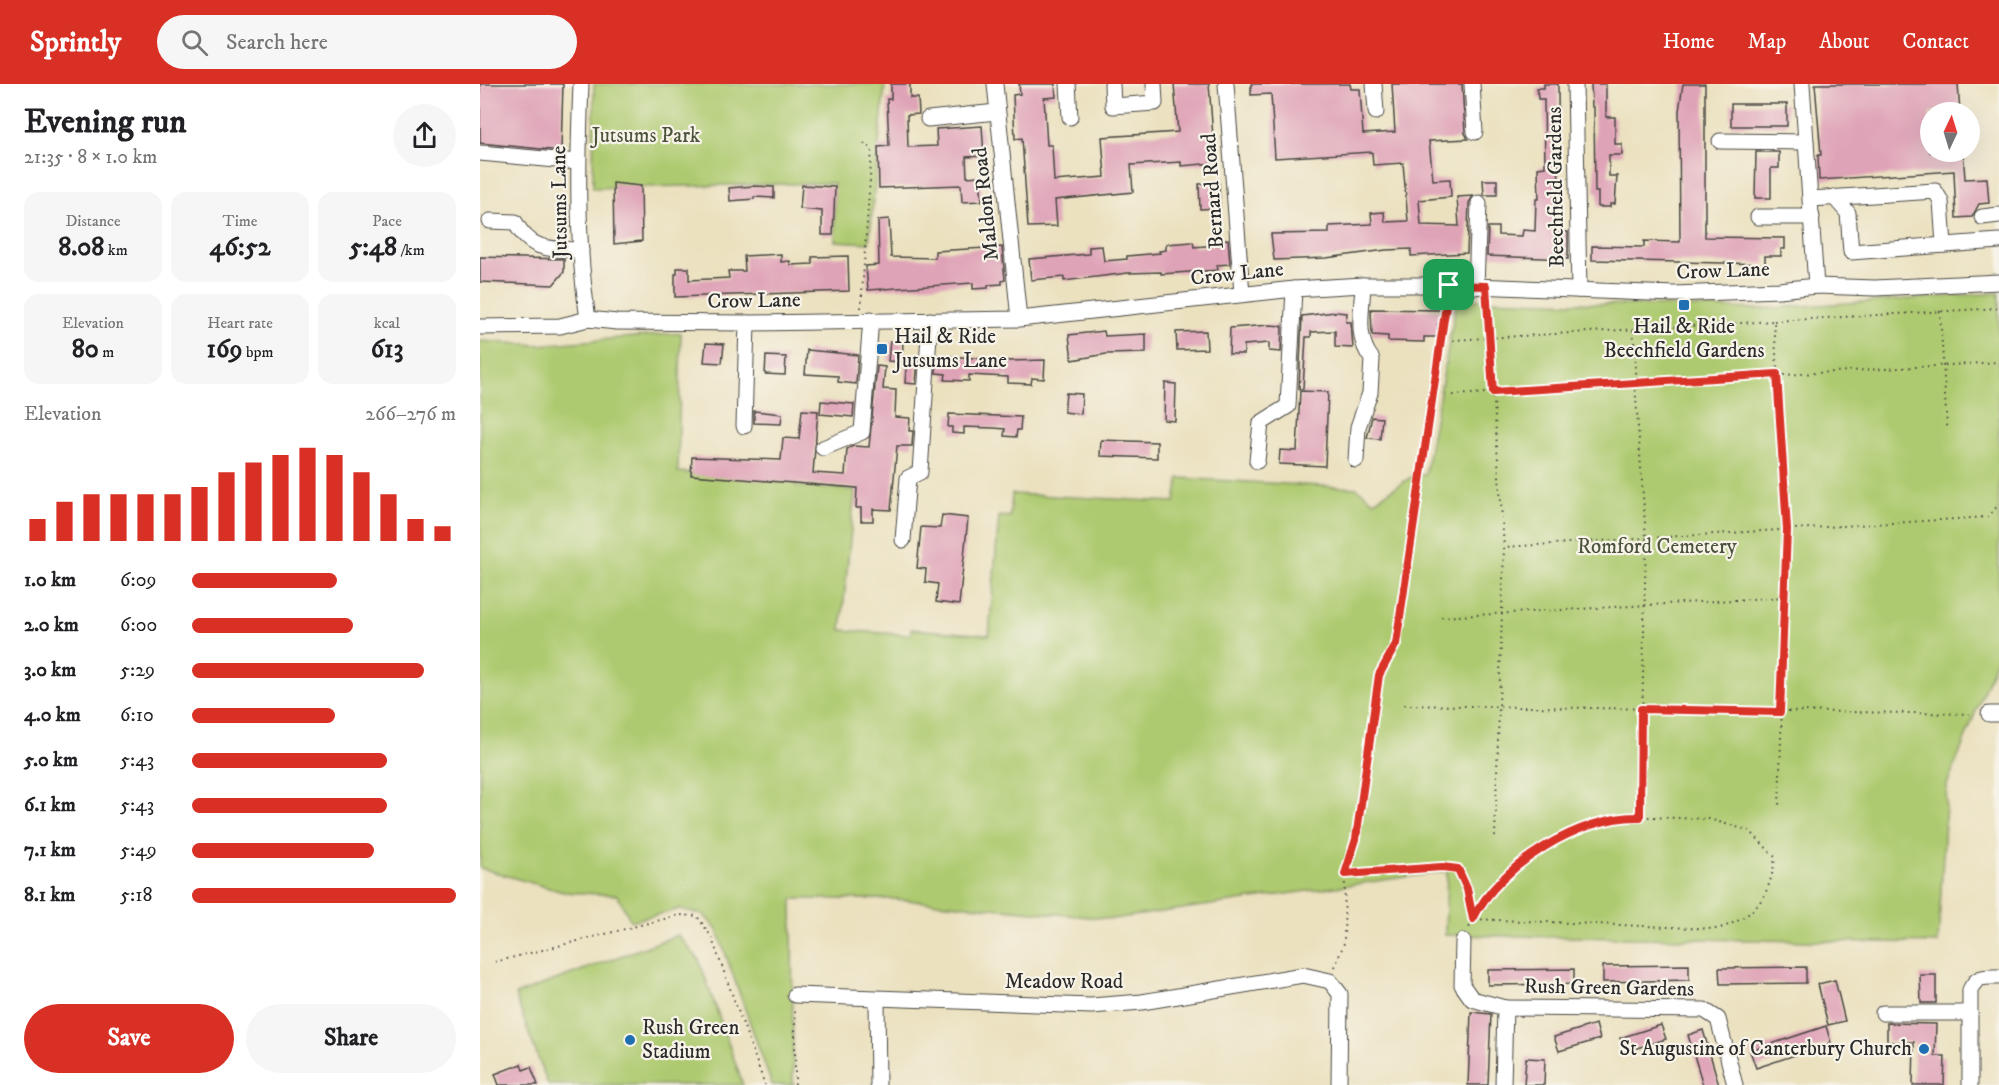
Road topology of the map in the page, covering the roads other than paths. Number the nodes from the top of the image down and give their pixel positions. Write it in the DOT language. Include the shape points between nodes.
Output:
graph roads {
  1 [pos="581,84"];
  2 [pos="995,84"];
  3 [pos="1068,84"];
  4 [pos="1112,84"];
  5 [pos="1154,84"];
  6 [pos="1226,84"];
  7 [pos="1374,84"];
  8 [pos="1472,84"];
  9 [pos="1575,84"];
  10 [pos="1803,84"];
  11 [pos="998,112"];
  12 [pos="1376,112"];
  13 [pos="1070,117"];
  14 [pos="928,119"];
  15 [pos="1475,132"];
  16 [pos="1720,141"];
  17 [pos="1806,142"];
  18 [pos="480,153"];
  19 [pos="578,162"];
  20 [pos="1834,197"];
  21 [pos="1810,199"];
  22 [pos="1479,203"];
  23 [pos="1999,215"];
  24 [pos="1758,217"];
  25 [pos="1812,217"];
  26 [pos="1982,217"];
  27 [pos="490,221"];
  28 [pos="1999,241"];
  29 [pos="1944,245"];
  30 [pos="581,250"];
  31 [pos="1999,282"];
  32 [pos="1363,285"];
  33 [pos="1481,286"];
  34 [pos="1816,286"];
  35 [pos="1293,289"];
  36 [pos="1579,290"];
  37 [pos="1242,294"];
  38 [pos="588,319"];
  39 [pos="866,319"];
  40 [pos="1018,319"];
  41 [pos="930,320"];
  42 [pos="747,323"];
  43 [pos="480,327"];
  44 [pos="744,426"];
  45 [pos="823,448"];
  46 [pos="1356,460"];
  47 [pos="1257,461"];
  48 [pos="903,540"];
  49 [pos="1463,941"];
  50 [pos="1999,977"];
  51 [pos="795,995"];
  52 [pos="877,999"];
  53 [pos="1505,1008"];
  54 [pos="1970,1013"];
  55 [pos="1882,1014"];
  56 [pos="878,1085"];
  57 [pos="1339,1085"];
  58 [pos="1503,1085"];
  59 [pos="1735,1085"];
  60 [pos="1970,1085"];
  1 -- 19 [label="street, Jutsums Lane"];
  2 -- 11 [label="street, Maldon Road"];
  3 -- 13 [label="street"];
  4 -- 5 [label="street" via="1113,106 1155,103"];
  6 -- 37 [label="street, Bernard Road"];
  7 -- 12 [label="street"];
  8 -- 15 [label="street"];
  9 -- 36 [label="street, Beechfield Gardens"];
  10 -- 17 [label="street"];
  11 -- 14 [label="street"];
  11 -- 40 [label="street, Maldon Road"];
  16 -- 17 [label="street"];
  17 -- 21 [label="street"];
  18 -- 19 [label="street"];
  19 -- 30 [label="street, Jutsums Lane"];
  20 -- 21 [label="street"];
  20 -- 29 [label="street" via="1848,213 1851,252"];
  20 -- 29 [label="street" via="1935,191 1941,201"];
  21 -- 25 [label="street"];
  22 -- 33 [label="street"];
  23 -- 26 [label="street"];
  24 -- 25 [label="street"];
  25 -- 34 [label="street"];
  27 -- 30 [label="street" via="516,222 523,237 542,248"];
  28 -- 29 [label="street"];
  30 -- 38 [label="street, Jutsums Lane"];
  31 -- 34 [label="street, Crow Lane" via="1875,288"];
  32 -- 33 [label="street, Crow Lane"];
  32 -- 35 [label="street, Crow Lane"];
  32 -- 46 [label="street" via="1360,334 1363,348 1372,359 1370,393 1358,427"];
  33 -- 36 [label="street, Crow Lane"];
  34 -- 36 [label="street, Crow Lane" via="1674,294"];
  35 -- 37 [label="street, Crow Lane"];
  35 -- 47 [label="street" via="1288,406 1261,423"];
  37 -- 40 [label="street, Crow Lane"];
  38 -- 42 [label="street, Crow Lane"];
  38 -- 43 [label="street, Crow Lane" via="560,326"];
  39 -- 41 [label="street, Crow Lane"];
  39 -- 42 [label="street, Crow Lane"];
  39 -- 45 [label="street" via="862,432"];
  40 -- 41 [label="street, Crow Lane"];
  41 -- 48 [label="street" via="920,472 908,478"];
  42 -- 44 [label="street"];
  49 -- 53 [label="street" via="1462,985 1472,999"];
  50 -- 54 [label="street" via="1980,977 1974,981"];
  51 -- 52 [label="street, Meadow Road"];
  52 -- 56 [label="street"];
  52 -- 57 [label="street, Meadow Road" via="1091,1006 1142,1002 1303,975 1329,981 1340,994"];
  53 -- 58 [label="street, Rush Green Gardens"];
  53 -- 59 [label="street, Rush Green Gardens" via="1704,1010 1718,1019"];
  54 -- 55 [label="street"];
  54 -- 60 [label="street"];
}
